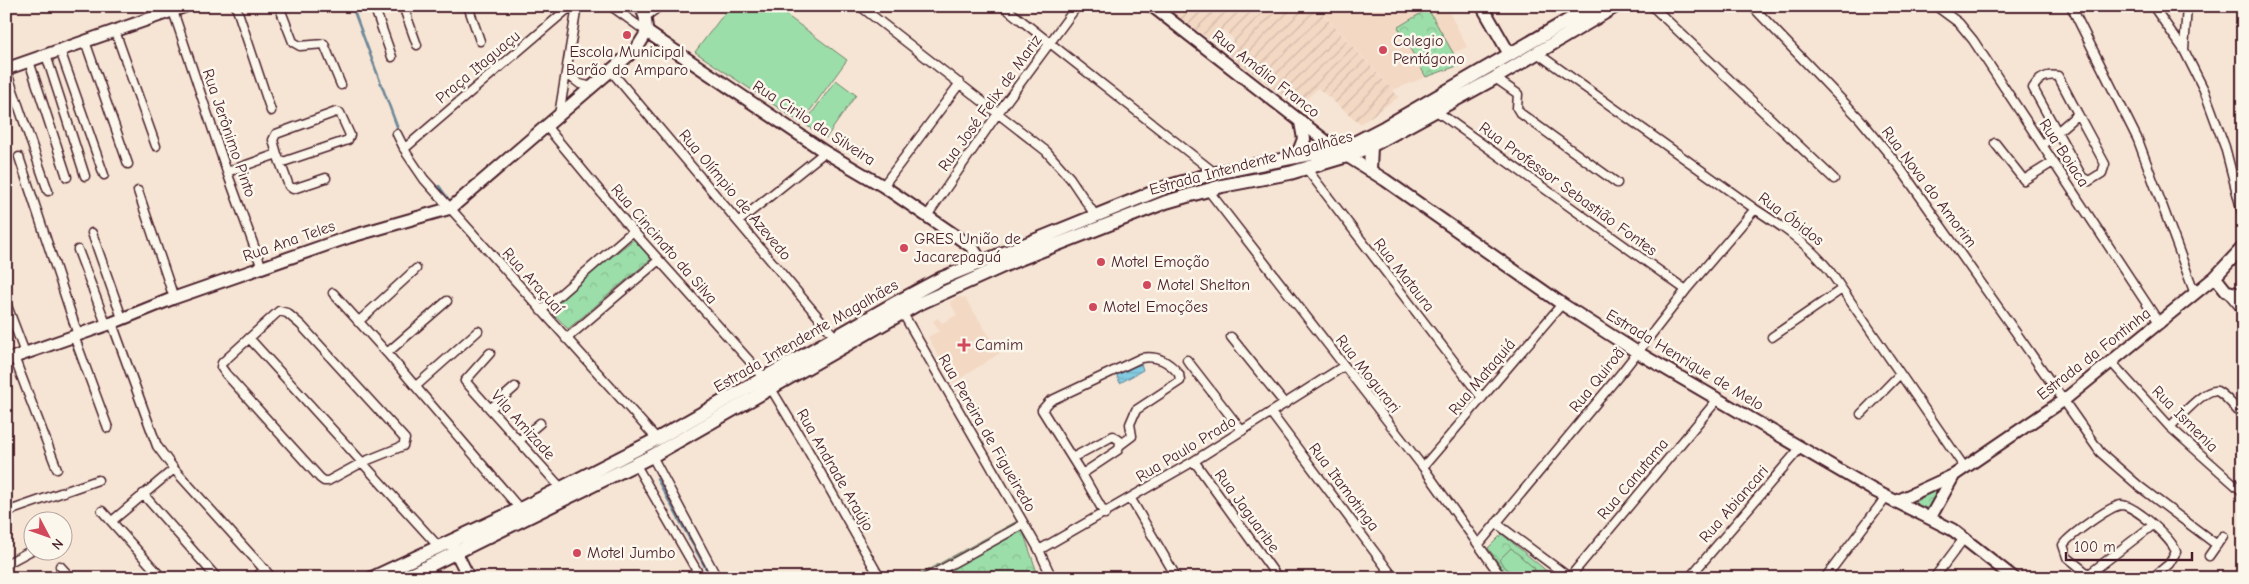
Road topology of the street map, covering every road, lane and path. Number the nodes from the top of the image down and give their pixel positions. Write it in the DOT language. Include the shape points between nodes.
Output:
graph roads {
  1 [pos="186,6"];
  2 [pos="236,6"];
  3 [pos="279,6"];
  4 [pos="374,6"];
  5 [pos="403,6"];
  6 [pos="468,6"];
  7 [pos="571,6"];
  8 [pos="577,6"];
  9 [pos="610,6"];
  10 [pos="640,6"];
  11 [pos="660,6"];
  12 [pos="860,6"];
  13 [pos="1003,6"];
  14 [pos="1077,6"];
  15 [pos="1152,6"];
  16 [pos="1482,6"];
  17 [pos="1593,6"];
  18 [pos="1616,6"];
  19 [pos="1652,6"];
  20 [pos="1752,6"];
  21 [pos="1936,6"];
  22 [pos="2071,6"];
  23 [pos="2153,6"];
  24 [pos="2187,6"];
  25 [pos="172,8"];
  26 [pos="645,18"];
  27 [pos="115,31"];
  28 [pos="647,32"];
  29 [pos="85,41"];
  30 [pos="480,41"];
  31 [pos="1050,43"];
  32 [pos="417,45"];
  33 [pos="60,50"];
  34 [pos="2184,50"];
  35 [pos="1537,53"];
  36 [pos="46,55"];
  37 [pos="1510,55"];
  38 [pos="392,57"];
  39 [pos="29,61"];
  40 [pos="6,69"];
  41 [pos="611,71"];
  42 [pos="566,74"];
  43 [pos="1495,78"];
  44 [pos="960,83"];
  45 [pos="341,85"];
  46 [pos="592,87"];
  47 [pos="1435,110"];
  48 [pos="271,112"];
  49 [pos="998,113"];
  50 [pos="2078,114"];
  51 [pos="559,115"];
  52 [pos="1301,122"];
  53 [pos="546,126"];
  54 [pos="2057,133"];
  55 [pos="397,134"];
  56 [pos="1996,143"];
  57 [pos="2042,145"];
  58 [pos="156,146"];
  59 [pos="1371,146"];
  60 [pos="404,149"];
  61 [pos="1336,149"];
  62 [pos="825,152"];
  63 [pos="278,154"];
  64 [pos="1297,156"];
  65 [pos="1347,156"];
  66 [pos="20,157"];
  67 [pos="2053,162"];
  68 [pos="280,163"];
  69 [pos="128,164"];
  70 [pos="1306,168"];
  71 [pos="1370,170"];
  72 [pos="227,172"];
  73 [pos="1215,173"];
  74 [pos="104,175"];
  75 [pos="84,176"];
  76 [pos="66,177"];
  77 [pos="326,178"];
  78 [pos="1834,179"];
  79 [pos="1617,183"];
  80 [pos="883,186"];
  81 [pos="1208,190"];
  82 [pos="48,191"];
  83 [pos="138,191"];
  84 [pos="2240,193"];
  85 [pos="451,208"];
  86 [pos="1755,209"];
  87 [pos="1095,215"];
  88 [pos="927,216"];
  89 [pos="2243,216"];
  90 [pos="739,221"];
  91 [pos="634,231"];
  92 [pos="92,233"];
  93 [pos="2243,247"];
  94 [pos="78,250"];
  95 [pos="659,260"];
  96 [pos="981,261"];
  97 [pos="262,268"];
  98 [pos="416,269"];
  99 [pos="2215,277"];
  100 [pos="1842,288"];
  101 [pos="1686,290"];
  102 [pos="2226,290"];
  103 [pos="333,293"];
  104 [pos="2195,294"];
  105 [pos="2243,295"];
  106 [pos="174,298"];
  107 [pos="447,301"];
  108 [pos="6,303"];
  109 [pos="1562,304"];
  110 [pos="899,307"];
  111 [pos="541,310"];
  112 [pos="2243,312"];
  113 [pos="113,322"];
  114 [pos="358,322"];
  115 [pos="2160,324"];
  116 [pos="478,331"];
  117 [pos="76,335"];
  118 [pos="1231,336"];
  119 [pos="1772,337"];
  120 [pos="249,338"];
  121 [pos="836,338"];
  122 [pos="566,339"];
  123 [pos="490,352"];
  124 [pos="1638,352"];
  125 [pos="387,353"];
  126 [pos="15,357"];
  127 [pos="1187,360"];
  128 [pos="2112,362"];
  129 [pos="1344,366"];
  130 [pos="1900,374"];
  131 [pos="764,378"];
  132 [pos="416,386"];
  133 [pos="515,387"];
  134 [pos="772,388"];
  135 [pos="1482,398"];
  136 [pos="1718,399"];
  137 [pos="2064,400"];
  138 [pos="1284,404"];
  139 [pos="490,409"];
  140 [pos="1271,413"];
  141 [pos="1861,414"];
  142 [pos="2243,417"];
  143 [pos="540,423"];
  144 [pos="2170,426"];
  145 [pos="108,428"];
  146 [pos="1242,431"];
  147 [pos="657,439"];
  148 [pos="520,440"];
  149 [pos="1120,445"];
  150 [pos="1800,447"];
  151 [pos="652,456"];
  152 [pos="1072,458"];
  153 [pos="1194,461"];
  154 [pos="363,462"];
  155 [pos="636,465"];
  156 [pos="1423,467"];
  157 [pos="1965,468"];
  158 [pos="57,469"];
  159 [pos="174,469"];
  160 [pos="1082,474"];
  161 [pos="1954,475"];
  162 [pos="98,480"];
  163 [pos="561,488"];
  164 [pos="2243,492"];
  165 [pos="144,494"];
  166 [pos="1132,499"];
  167 [pos="1891,500"];
  168 [pos="520,509"];
  169 [pos="102,511"];
  170 [pos="6,512"];
  171 [pos="1105,514"];
  172 [pos="1930,518"];
  173 [pos="112,521"];
  174 [pos="1496,523"];
  175 [pos="1024,524"];
  176 [pos="2153,524"];
  177 [pos="2223,536"];
  178 [pos="1965,538"];
  179 [pos="451,541"];
  180 [pos="1479,544"];
  181 [pos="2217,545"];
  182 [pos="439,547"];
  183 [pos="1039,550"];
  184 [pos="456,553"];
  185 [pos="22,555"];
  186 [pos="2209,556"];
  187 [pos="6,564"];
  188 [pos="60,566"];
  189 [pos="264,569"];
  190 [pos="2243,574"];
  191 [pos="2089,577"];
  192 [pos="71,578"];
  193 [pos="162,578"];
  194 [pos="217,578"];
  195 [pos="254,578"];
  196 [pos="272,578"];
  197 [pos="372,578"];
  198 [pos="404,578"];
  199 [pos="469,578"];
  200 [pos="701,578"];
  201 [pos="717,578"];
  202 [pos="880,578"];
  203 [pos="926,578"];
  204 [pos="1052,578"];
  205 [pos="1177,578"];
  206 [pos="1278,578"];
  207 [pos="1394,578"];
  208 [pos="1502,578"];
  209 [pos="1569,578"];
  210 [pos="1689,578"];
  211 [pos="1825,578"];
  212 [pos="1934,578"];
  213 [pos="2014,578"];
  214 [pos="2152,578"];
  215 [pos="2236,578"];
  1 -- 25 [label="main road"];
  2 -- 48 [label="street"];
  3 -- 45 [label="street" via="293,42 300,46 324,44"];
  4 -- 38 [label="street"];
  5 -- 32 [label="street"];
  6 -- 30 [label="street"];
  7 -- 60 [label="street, Praça Itaguaçu"];
  8 -- 42 [label="street"];
  9 -- 28 [label="street"];
  10 -- 26 [label="main road"];
  11 -- 26 [label="street"];
  12 -- 44 [label="street"];
  13 -- 31 [label="street"];
  14 -- 31 [label="street, Rua José Felix de Mariz"];
  15 -- 52 [label="main road, Rua Amália Franco"];
  16 -- 37 [label="main road"];
  17 -- 37 [label="main road, Estrada Intendente Magalhães"];
  18 -- 35 [label="main road, Estrada Intendente Magalhães"];
  19 -- 78 [label="street"];
  20 -- 137 [label="street, Rua Nova do Amorim" via="1860,119 1898,165"];
  21 -- 57 [label="street, Rua Boiaca" via="1966,30"];
  22 -- 104 [label="street" via="2138,140"];
  23 -- 34 [label="street"];
  24 -- 34 [label="street"];
  25 -- 27 [label="main road"];
  25 -- 72 [label="street, Rua Jerônimo Pinto"];
  26 -- 28 [label="main road"];
  27 -- 29 [label="main road"];
  27 -- 58 [label="street"];
  28 -- 41 [label="main road, Rua Ana Teles" via="637,48"];
  28 -- 62 [label="main road, Rua Cirilo da Silveira"];
  29 -- 33 [label="main road"];
  29 -- 69 [label="street"];
  31 -- 49 [label="street, Rua José Felix de Mariz"];
  31 -- 73 [label="street"];
  33 -- 36 [label="main road"];
  33 -- 74 [label="street"];
  34 -- 84 [label="street" via="2214,114"];
  35 -- 43 [label="main road, Estrada Intendente Magalhães"];
  35 -- 86 [label="street, Rua Óbidos"];
  36 -- 39 [label="main road"];
  36 -- 75 [label="street"];
  37 -- 61 [label="main road, Estrada Intendente Magalhães" via="1374,133"];
  39 -- 40 [label="main road"];
  39 -- 76 [label="street"];
  40 -- 82 [label="street"];
  41 -- 46 [label="main road, Rua Ana Teles"];
  41 -- 90 [label="street, Rua Olímpio de Azevedo"];
  42 -- 46 [label="street" via="580,84"];
  42 -- 51 [label="street"];
  43 -- 47 [label="main road, Estrada Intendente Magalhães"];
  43 -- 79 [label="street" via="1518,94 1520,113"];
  44 -- 49 [label="street"];
  44 -- 80 [label="street"];
  46 -- 51 [label="main road, Rua Ana Teles"];
  47 -- 59 [label="main road, Estrada Intendente Magalhães"];
  47 -- 101 [label="street, Rua Professor Sebastião Fontes"];
  49 -- 87 [label="street" via="1057,162"];
  49 -- 88 [label="street, Rua José Felix de Mariz"];
  50 -- 54 [label="street"];
  50 -- 54 [label="street" via="2058,76 2049,74 2038,80 2033,88"];
  50 -- 54 [label="street" via="2105,164 2102,173 2089,180 2082,177"];
  51 -- 53 [label="main road, Rua Ana Teles"];
  52 -- 61 [label="main road, Rua Amália Franco"];
  52 -- 64 [label="main road" via="1304,139"];
  53 -- 85 [label="main road, Rua Ana Teles"];
  53 -- 91 [label="street, Rua Cincinato da Silva"];
  54 -- 57 [label="street"];
  55 -- 60 [label="street, Rua Araçuaí"];
  56 -- 67 [label="street" via="2024,180"];
  57 -- 67 [label="street, Rua Boiaca"];
  59 -- 65 [label="main road, Estrada Intendente Magalhães"];
  59 -- 71 [label="main road"];
  60 -- 85 [label="street, Rua Araçuaí"];
  61 -- 64 [label="main road, Estrada Intendente Magalhães"];
  61 -- 65 [label="main road, Rua Amália Franco"];
  62 -- 80 [label="main road, Rua Cirilo da Silveira"];
  62 -- 90 [label="street"];
  63 -- 68 [label="street"];
  63 -- 68 [label="street" via="273,140 276,134 336,112 340,113 350,135 348,140"];
  63 -- 72 [label="street"];
  64 -- 73 [label="main road, Estrada Intendente Magalhães"];
  65 -- 70 [label="main road, Estrada Intendente Magalhães"];
  65 -- 71 [label="main road, Estrada Henrique de Melo"];
  66 -- 117 [label="street"];
  67 -- 115 [label="street, Rua Boiaca"];
  68 -- 77 [label="street" via="293,189"];
  70 -- 81 [label="main road, Estrada Intendente Magalhães"];
  70 -- 135 [label="street, Rua Mataura"];
  71 -- 109 [label="main road, Estrada Henrique de Melo"];
  72 -- 97 [label="street, Rua Jerônimo Pinto"];
  73 -- 87 [label="main road, Estrada Intendente Magalhães" via="1170,186"];
  80 -- 88 [label="main road, Rua Cirilo da Silveira"];
  81 -- 110 [label="main road, Estrada Intendente Magalhães" via="1166,202"];
  81 -- 129 [label="street, Rua Mogurari"];
  83 -- 106 [label="street"];
  84 -- 89 [label="street"];
  85 -- 97 [label="main road, Rua Ana Teles" via="349,237"];
  85 -- 111 [label="street, Rua Araçuaí"];
  86 -- 100 [label="street, Rua Óbidos" via="1806,245"];
  86 -- 101 [label="street, Rua Quiroã"];
  87 -- 96 [label="main road, Estrada Intendente Magalhães"];
  88 -- 96 [label="main road, Rua Cirilo da Silveira" via="972,248"];
  90 -- 121 [label="street, Rua Olímpio de Azevedo"];
  91 -- 95 [label="street, Rua Cincinato da Silva"];
  91 -- 111 [label="street"];
  92 -- 113 [label="street"];
  93 -- 99 [label="main road, Estrada da Fontinha"];
  94 -- 113 [label="street"];
  95 -- 122 [label="street"];
  95 -- 131 [label="street, Rua Cincinato da Silva"];
  96 -- 110 [label="main road, Estrada Intendente Magalhães" via="940,279"];
  97 -- 106 [label="main road, Rua Ana Teles"];
  98 -- 114 [label="street"];
  99 -- 102 [label="main road"];
  99 -- 104 [label="main road, Estrada da Fontinha"];
  100 -- 119 [label="street"];
  100 -- 130 [label="street, Rua Óbidos"];
  101 -- 124 [label="street, Rua Quiroã"];
  102 -- 105 [label="main road"];
  102 -- 112 [label="street"];
  103 -- 114 [label="street"];
  104 -- 115 [label="main road, Estrada da Fontinha"];
  106 -- 113 [label="main road, Rua Ana Teles"];
  107 -- 125 [label="street"];
  108 -- 126 [label="street"];
  109 -- 124 [label="main road, Estrada Henrique de Melo"];
  109 -- 135 [label="street, Rua Mataquiá"];
  110 -- 121 [label="main road, Estrada Intendente Magalhães"];
  110 -- 134 [label="main road, Estrada Intendente Magalhães"];
  110 -- 175 [label="street, Rua Pereira de Figueiredo"];
  111 -- 122 [label="street, Rua Araçuaí"];
  113 -- 117 [label="main road, Rua Ana Teles"];
  113 -- 159 [label="street" via="152,435"];
  114 -- 125 [label="street"];
  115 -- 128 [label="main road, Estrada da Fontinha"];
  116 -- 132 [label="street"];
  117 -- 126 [label="main road, Rua Ana Teles"];
  117 -- 145 [label="street"];
  118 -- 138 [label="street"];
  120 -- 154 [label="street"];
  120 -- 154 [label="street" via="222,363 222,369 320,478 328,481"];
  120 -- 154 [label="street" via="279,311 287,313 405,439 405,444 398,449"];
  121 -- 131 [label="main road, Estrada Intendente Magalhães"];
  122 -- 147 [label="street, Rua Araçuaí"];
  123 -- 139 [label="street, Vila Amizade" via="465,381"];
  124 -- 136 [label="main road, Estrada Henrique de Melo"];
  124 -- 174 [label="street, Rua Quiroã"];
  125 -- 132 [label="street"];
  126 -- 158 [label="street"];
  127 -- 146 [label="street"];
  128 -- 137 [label="main road, Estrada da Fontinha"];
  128 -- 144 [label="street, Rua Ismenia"];
  129 -- 138 [label="street, Rua Paulo Prado"];
  129 -- 156 [label="street, Rua Mogurari"];
  130 -- 141 [label="street"];
  130 -- 157 [label="street, Rua Óbidos"];
  131 -- 134 [label="street, Rua Andrade Araújo"];
  131 -- 147 [label="main road, Estrada Intendente Magalhães"];
  132 -- 168 [label="street"];
  133 -- 139 [label="street"];
  134 -- 151 [label="main road, Estrada Intendente Magalhães"];
  134 -- 202 [label="street, Rua Andrade Araújo"];
  135 -- 156 [label="street, Rua Mataquiá"];
  136 -- 150 [label="main road, Estrada Henrique de Melo"];
  136 -- 209 [label="street, Rua Canutama"];
  137 -- 157 [label="main road, Estrada da Fontinha"];
  137 -- 181 [label="street, Rua Nova do Amorim" via="2088,437 2115,466"];
  138 -- 140 [label="street, Rua Paulo Prado"];
  139 -- 148 [label="street, Vila Amizade"];
  140 -- 146 [label="street, Rua Paulo Prado"];
  140 -- 207 [label="street, Rua Itamotinga"];
  142 -- 144 [label="street" via="2216,391 2208,392"];
  143 -- 148 [label="street"];
  144 -- 164 [label="street, Rua Ismenia"];
  146 -- 153 [label="street, Rua Paulo Prado"];
  147 -- 163 [label="main road, Estrada Intendente Magalhães"];
  148 -- 163 [label="street, Vila Amizade"];
  149 -- 152 [label="street" via="1113,436"];
  149 -- 152 [label="street" via="1132,436 1130,424 1136,410 1180,381 1179,374 1166,362 1150,356 1142,358 1045,405 1042,410"];
  149 -- 160 [label="street" via="1118,450"];
  150 -- 167 [label="main road, Estrada Henrique de Melo"];
  150 -- 210 [label="street, Rua Abiancari"];
  151 -- 155 [label="main road, Estrada Intendente Magalhães"];
  151 -- 201 [label="street"];
  152 -- 160 [label="street"];
  153 -- 166 [label="street, Rua Paulo Prado"];
  153 -- 206 [label="street, Rua Jaguaribe"];
  154 -- 182 [label="street"];
  155 -- 184 [label="main road, Estrada Intendente Magalhães"];
  155 -- 200 [label="street"];
  156 -- 180 [label="street, Rua Mogurari"];
  157 -- 161 [label="main road, Estrada da Fontinha"];
  159 -- 165 [label="street"];
  159 -- 189 [label="street"];
  160 -- 171 [label="street"];
  161 -- 167 [label="main road, Estrada da Fontinha"];
  161 -- 172 [label="main road, Estrada da Fontinha"];
  162 -- 170 [label="street"];
  163 -- 168 [label="main road, Estrada Intendente Magalhães"];
  165 -- 173 [label="street"];
  165 -- 194 [label="street"];
  166 -- 171 [label="street, Rua Paulo Prado"];
  166 -- 205 [label="street"];
  167 -- 172 [label="main road, Estrada Henrique de Melo"];
  167 -- 211 [label="street"];
  168 -- 179 [label="main road, Estrada Intendente Magalhães"];
  169 -- 173 [label="street"];
  171 -- 183 [label="street, Rua Paulo Prado"];
  172 -- 178 [label="main road, Estrada Henrique de Melo"];
  173 -- 193 [label="street"];
  174 -- 180 [label="street, Rua Quiroã"];
  174 -- 209 [label="street"];
  175 -- 183 [label="street, Rua Pereira de Figueiredo"];
  175 -- 203 [label="street"];
  176 -- 191 [label="street"];
  176 -- 191 [label="street" via="2122,505 2110,509 2065,542 2063,547 2067,557"];
  176 -- 214 [label="street" via="2176,552 2169,564"];
  177 -- 181 [label="street"];
  178 -- 212 [label="street"];
  178 -- 213 [label="main road, Estrada Henrique de Melo"];
  179 -- 182 [label="main road, Estrada Intendente Magalhães"];
  179 -- 184 [label="main road"];
  180 -- 208 [label="street, Rua Mogurari"];
  181 -- 186 [label="street"];
  182 -- 197 [label="main road, Estrada Intendente Magalhães"];
  183 -- 204 [label="street, Rua Pereira de Figueiredo"];
  184 -- 198 [label="main road, Estrada Intendente Magalhães"];
  184 -- 199 [label="main road"];
  185 -- 187 [label="street"];
  188 -- 192 [label="street"];
  189 -- 195 [label="street"];
  189 -- 196 [label="street"];
  190 -- 215 [label="street"];
}
